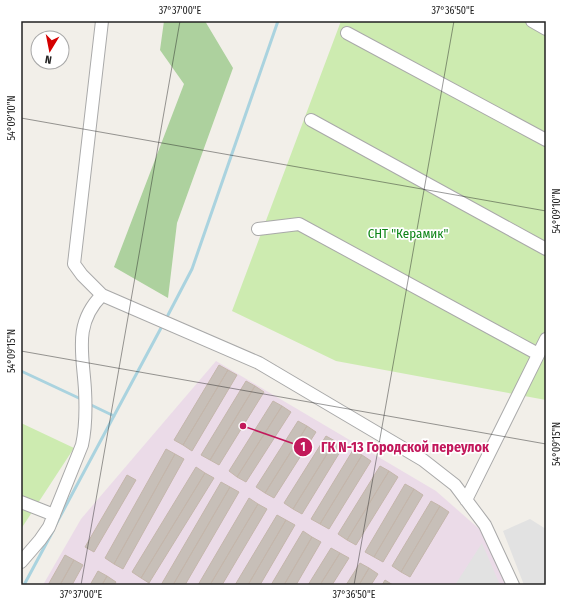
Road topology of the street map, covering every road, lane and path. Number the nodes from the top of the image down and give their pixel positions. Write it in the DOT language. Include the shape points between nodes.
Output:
graph roads {
  1 [pos="102,21"];
  2 [pos="532,21"];
  3 [pos="546,29"];
  4 [pos="347,32"];
  5 [pos="311,120"];
  6 [pos="546,140"];
  7 [pos="258,229"];
  8 [pos="546,249"];
  9 [pos="102,294"];
  10 [pos="546,339"];
  11 [pos="538,354"];
  12 [pos="466,500"];
  13 [pos="21,502"];
  14 [pos="54,515"];
  15 [pos="21,562"];
  16 [pos="513,585"];
  1 -- 9 [label="street" via="74,264"];
  2 -- 3 [label="street"];
  4 -- 6 [label="street"];
  5 -- 8 [label="street"];
  7 -- 11 [label="street" via="299,224"];
  9 -- 12 [label="street" via="259,363 422,460 455,485"];
  9 -- 14 [label="street" via="87,315 82,330 86,414 82,445"];
  10 -- 11 [label="street"];
  11 -- 12 [label="street"];
  12 -- 16 [label="street" via="485,525"];
  13 -- 14 [label="street"];
  14 -- 15 [label="street" via="40,540"];
}
